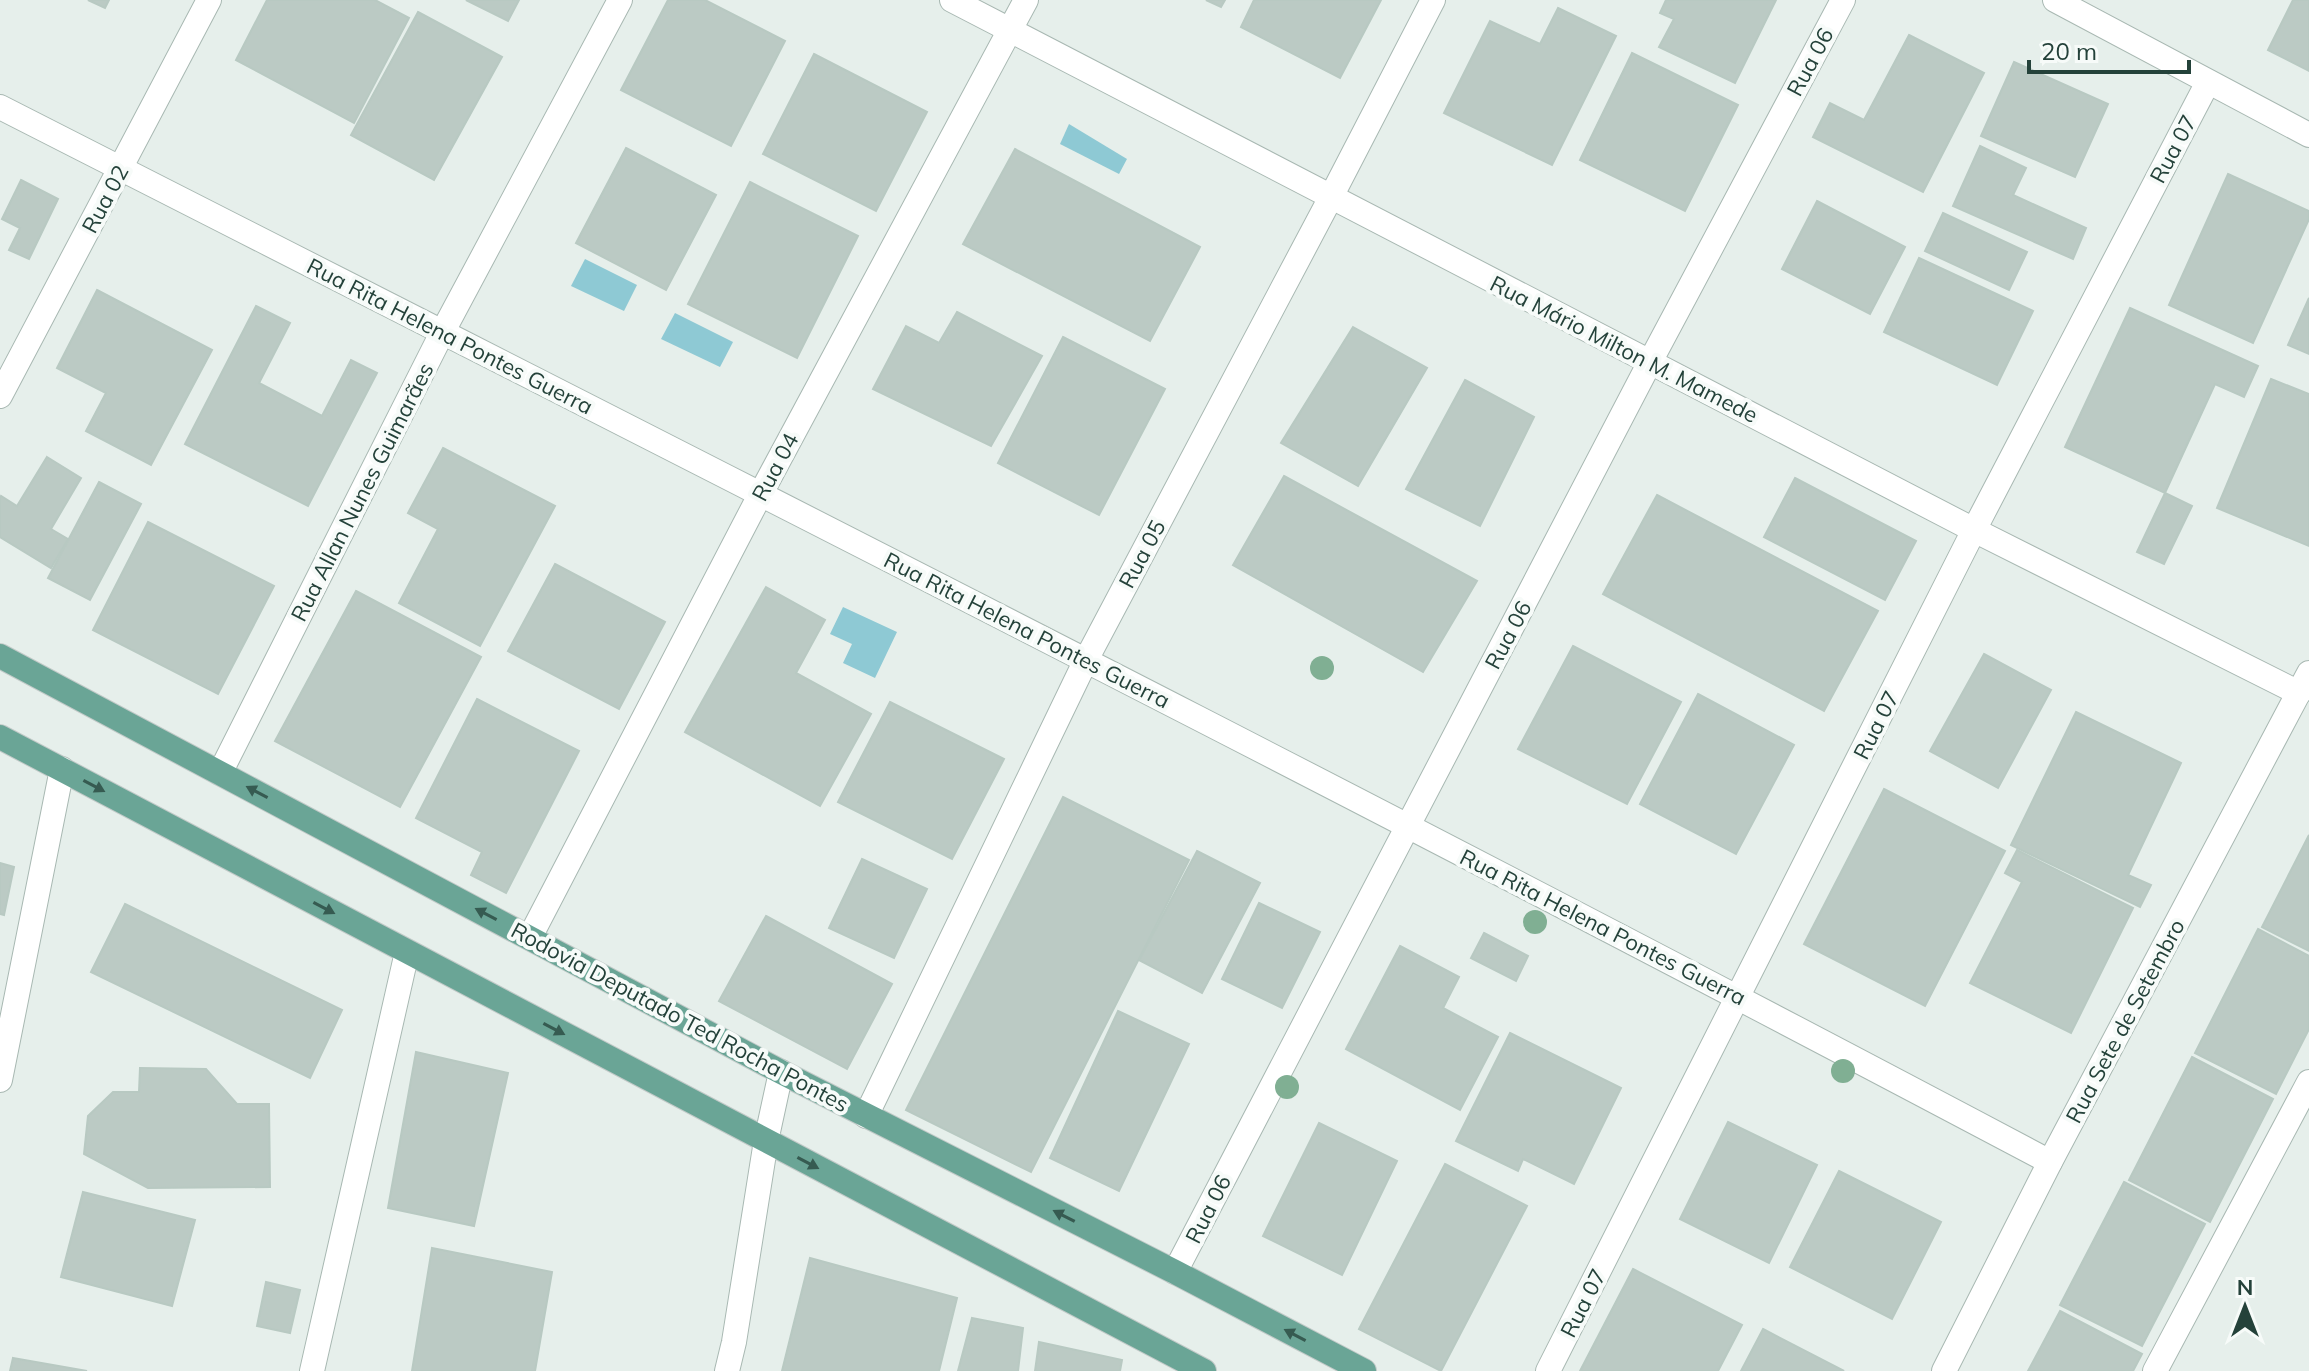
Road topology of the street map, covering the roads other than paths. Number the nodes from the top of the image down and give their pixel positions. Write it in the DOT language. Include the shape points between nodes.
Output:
graph roads {
  1 [pos="209,0"];
  2 [pos="620,0"];
  3 [pos="952,0"];
  4 [pos="1026,0"];
  5 [pos="1433,0"];
  6 [pos="1843,0"];
  7 [pos="2055,0"];
  8 [pos="1010,30"];
  9 [pos="2208,82"];
  10 [pos="0,107"];
  11 [pos="2309,135"];
  12 [pos="122,169"];
  13 [pos="1331,197"];
  14 [pos="442,333"];
  15 [pos="1650,362"];
  16 [pos="0,396"];
  17 [pos="760,495"];
  18 [pos="1974,530"];
  19 [pos="0,656"];
  20 [pos="1086,660"];
  21 [pos="2304,683"];
  22 [pos="0,737"];
  23 [pos="62,769"];
  24 [pos="220,773"];
  25 [pos="1408,826"];
  26 [pos="530,937"];
  27 [pos="407,952"];
  28 [pos="1739,997"];
  29 [pos="781,1072"];
  30 [pos="0,1080"];
  31 [pos="2309,1082"];
  32 [pos="866,1116"];
  33 [pos="766,1141"];
  34 [pos="2050,1162"];
  35 [pos="1175,1272"];
  36 [pos="312,1371"];
  37 [pos="727,1371"];
  38 [pos="1204,1371"];
  39 [pos="1364,1371"];
  40 [pos="1548,1371"];
  41 [pos="1944,1371"];
  42 [pos="2155,1371"];
  1 -- 12 [label="street, Rua 02"];
  2 -- 14 [label="street, Rua Allan Nunes Guimarães"];
  3 -- 8 [label="street, Rua Mário Milton M. Mamede"];
  4 -- 8 [label="street, Rua 04"];
  5 -- 13 [label="street, Rua 05"];
  6 -- 15 [label="street, Rua 06"];
  7 -- 9 [label="street"];
  8 -- 13 [label="street, Rua Mário Milton M. Mamede"];
  8 -- 17 [label="street, Rua 04"];
  9 -- 11 [label="street"];
  9 -- 18 [label="street, Rua 07"];
  10 -- 12 [label="street, Rua Rita Helena Pontes Guerra"];
  12 -- 14 [label="street, Rua Rita Helena Pontes Guerra"];
  12 -- 16 [label="street, Rua 02"];
  13 -- 15 [label="street, Rua Mário Milton M. Mamede"];
  13 -- 20 [label="street, Rua 05"];
  14 -- 17 [label="street, Rua Rita Helena Pontes Guerra"];
  14 -- 24 [label="street, Rua Allan Nunes Guimarães"];
  15 -- 18 [label="street, Rua Mário Milton M. Mamede"];
  15 -- 25 [label="street, Rua 06"];
  17 -- 20 [label="street, Rua Rita Helena Pontes Guerra"];
  17 -- 26 [label="street, Rua 04"];
  18 -- 21 [label="street, Rua Mário Milton M. Mamede"];
  18 -- 28 [label="street, Rua 07"];
  19 -- 24 [label="main road, Rodovia Deputado Ted Rocha Pontes"];
  20 -- 25 [label="street, Rua Rita Helena Pontes Guerra"];
  20 -- 32 [label="street, Rua 05"];
  21 -- 34 [label="street, Rua Sete de Setembro"];
  22 -- 23 [label="main road"];
  23 -- 27 [label="main road, one-way"];
  23 -- 30 [label="street"];
  26 -- 24 [label="main road, Rodovia Deputado Ted Rocha Pontes, one-way"];
  25 -- 28 [label="street, Rua Rita Helena Pontes Guerra"];
  25 -- 35 [label="street, Rua 06"];
  26 -- 29 [label="main road, Rodovia Deputado Ted Rocha Pontes"];
  27 -- 33 [label="main road, one-way"];
  27 -- 36 [label="street"];
  28 -- 34 [label="street, Rua Rita Helena Pontes Guerra"];
  28 -- 40 [label="street, Rua 07"];
  29 -- 32 [label="main road, Rodovia Deputado Ted Rocha Pontes"];
  29 -- 33 [label="street"];
  31 -- 42 [label="street"];
  35 -- 32 [label="main road, Rodovia Deputado Ted Rocha Pontes, one-way"];
  33 -- 37 [label="street"];
  33 -- 38 [label="main road, one-way"];
  34 -- 41 [label="street, Rua Sete de Setembro"];
  39 -- 35 [label="main road, Rodovia Deputado Ted Rocha Pontes, one-way"];
}
